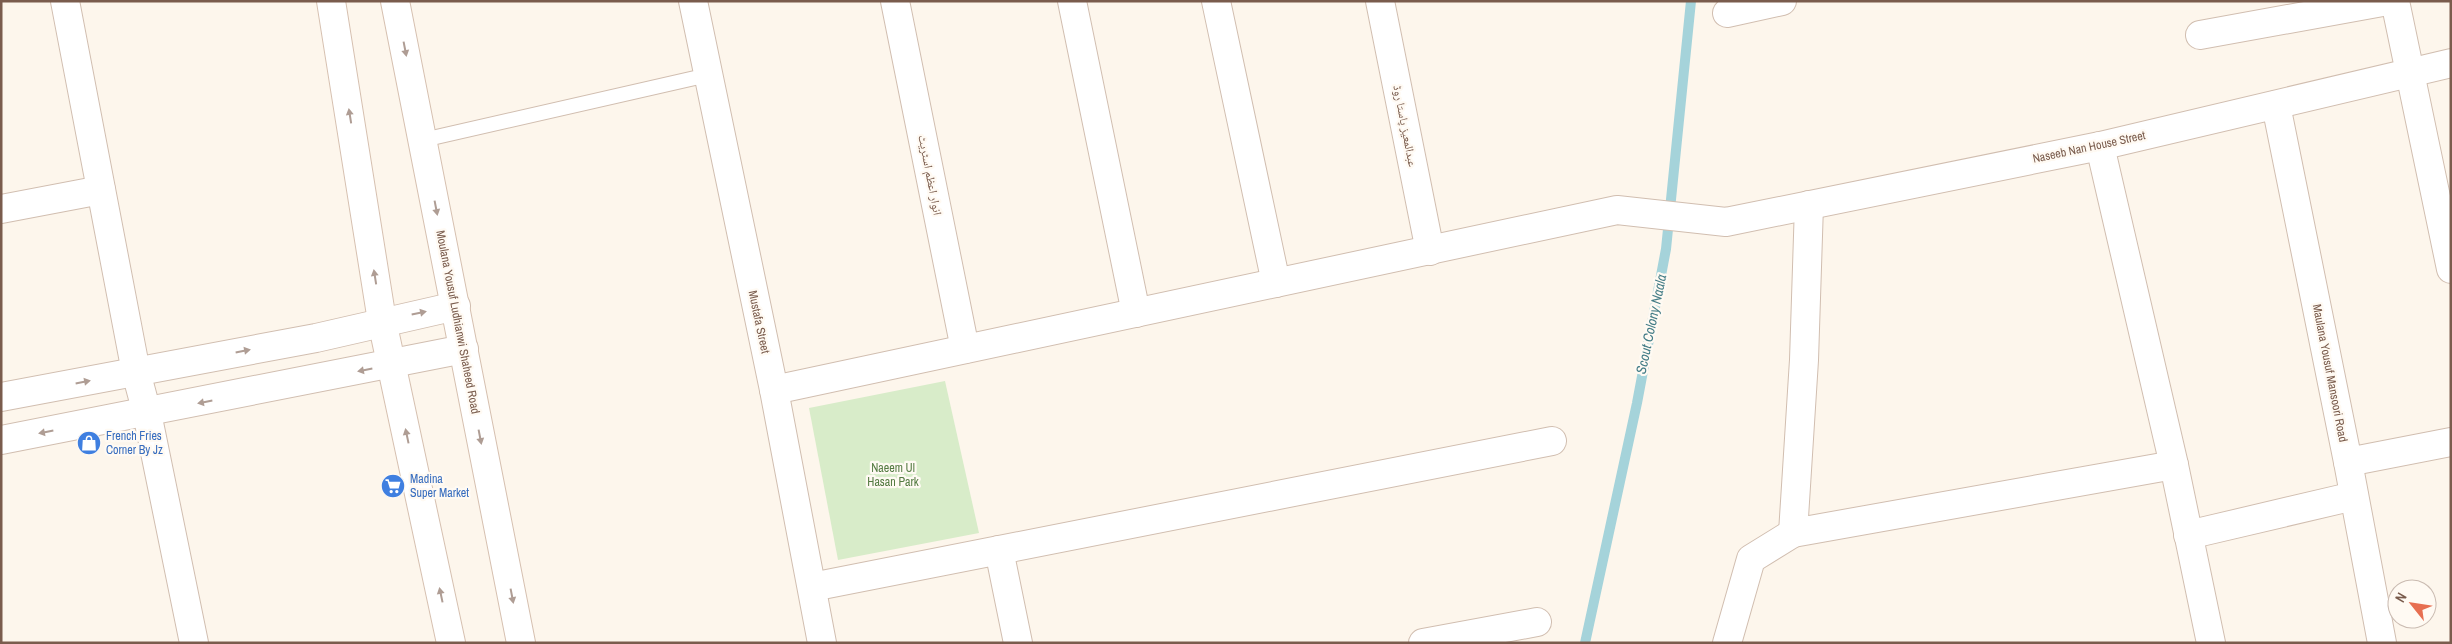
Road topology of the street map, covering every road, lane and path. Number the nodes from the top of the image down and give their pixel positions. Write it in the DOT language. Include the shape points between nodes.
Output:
graph roads {
  1 [pos="65,1"];
  2 [pos="332,1"];
  3 [pos="395,1"];
  4 [pos="693,1"];
  5 [pos="895,1"];
  6 [pos="1072,1"];
  7 [pos="1216,1"];
  8 [pos="1380,1"];
  9 [pos="1782,1"];
  10 [pos="2388,1"];
  11 [pos="2394,1"];
  12 [pos="1726,13"];
  13 [pos="2200,36"];
  14 [pos="2451,63"];
  15 [pos="2410,73"];
  16 [pos="708,75"];
  17 [pos="2276,105"];
  18 [pos="423,140"];
  19 [pos="2100,146"];
  20 [pos="101,190"];
  21 [pos="1810,205"];
  22 [pos="1,209"];
  23 [pos="1430,250"];
  24 [pos="2451,269"];
  25 [pos="1276,283"];
  26 [pos="456,306"];
  27 [pos="1136,313"];
  28 [pos="382,321"];
  29 [pos="965,349"];
  30 [pos="464,350"];
  31 [pos="391,365"];
  32 [pos="136,372"];
  33 [pos="774,390"];
  34 [pos="1,398"];
  35 [pos="147,413"];
  36 [pos="1,440"];
  37 [pos="1552,441"];
  38 [pos="2451,442"];
  39 [pos="2348,462"];
  40 [pos="2174,465"];
  41 [pos="2354,496"];
  42 [pos="1793,533"];
  43 [pos="2188,535"];
  44 [pos="999,550"];
  45 [pos="812,587"];
  46 [pos="1537,622"];
  47 [pos="2206,642"];
  48 [pos="194,643"];
  49 [pos="451,643"];
  50 [pos="521,643"];
  51 [pos="822,643"];
  52 [pos="1018,643"];
  53 [pos="1424,643"];
  54 [pos="1727,643"];
  55 [pos="2382,643"];
  1 -- 20 [label="street"];
  28 -- 2 [label="street, one-way"];
  3 -- 18 [label="street, Moulana Yousuf Ludhianwi Shaheed Road, one-way"];
  4 -- 16 [label="street, Mustafa Street"];
  5 -- 29 [label="street, انوار اعظم اسٹریٹ"];
  6 -- 27 [label="street"];
  7 -- 25 [label="street"];
  8 -- 23 [label="street, عبدالمعیز پاستا روڈ"];
  9 -- 12 [label="street"];
  10 -- 13 [label="street"];
  11 -- 15 [label="street"];
  14 -- 15 [label="street, Naseeb Nan House Street"];
  15 -- 17 [label="street, Naseeb Nan House Street"];
  15 -- 24 [label="street"];
  16 -- 18 [label="lane"];
  16 -- 33 [label="street, Mustafa Street"];
  17 -- 19 [label="street, Naseeb Nan House Street"];
  17 -- 39 [label="street, Maulana Yousuf Mansoori Road"];
  18 -- 26 [label="street, Moulana Yousuf Ludhianwi Shaheed Road, one-way"];
  19 -- 21 [label="street, Naseeb Nan House Street"];
  19 -- 40 [label="street"];
  20 -- 22 [label="street"];
  20 -- 32 [label="street"];
  21 -- 23 [label="street, Naseeb Nan House Street" via="1726,222 1617,210"];
  21 -- 42 [label="street"];
  23 -- 25 [label="street, Naseeb Nan House Street"];
  25 -- 27 [label="street, Naseeb Nan House Street"];
  28 -- 26 [label="street, one-way"];
  26 -- 30 [label="street, Moulana Yousuf Ludhianwi Shaheed Road"];
  27 -- 29 [label="street, Naseeb Nan House Street"];
  28 -- 31 [label="street"];
  32 -- 28 [label="street, one-way" via="316,338"];
  29 -- 33 [label="street, Naseeb Nan House Street"];
  30 -- 31 [label="street"];
  30 -- 50 [label="street, Moulana Yousuf Ludhianwi Shaheed Road, one-way"];
  31 -- 35 [label="street, one-way"];
  49 -- 31 [label="street, one-way"];
  34 -- 32 [label="street, one-way"];
  32 -- 35 [label="street"];
  33 -- 45 [label="street, Mustafa Street"];
  35 -- 36 [label="street, one-way"];
  35 -- 48 [label="street"];
  37 -- 44 [label="street"];
  38 -- 39 [label="street"];
  39 -- 41 [label="street, Maulana Yousuf Mansoori Road"];
  40 -- 42 [label="street"];
  40 -- 43 [label="street"];
  41 -- 43 [label="street"];
  41 -- 55 [label="street, Maulana Yousuf Mansoori Road"];
  42 -- 54 [label="street" via="1751,559"];
  43 -- 47 [label="street"];
  44 -- 45 [label="street"];
  44 -- 52 [label="street"];
  45 -- 51 [label="street, Mustafa Street"];
  46 -- 53 [label="street"];
}
